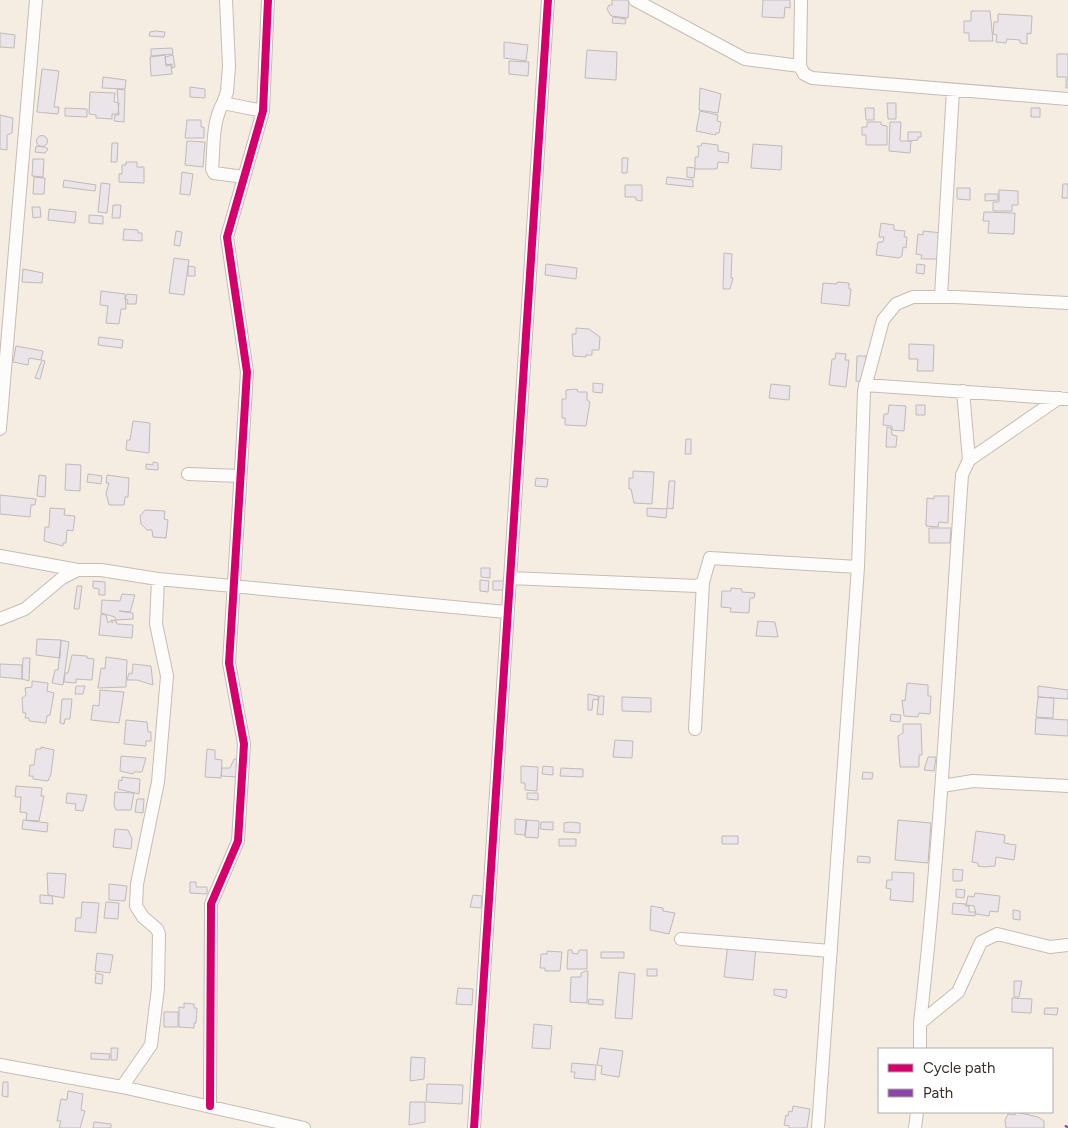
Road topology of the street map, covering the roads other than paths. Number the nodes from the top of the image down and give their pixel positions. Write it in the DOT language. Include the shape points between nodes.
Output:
graph roads {
  1 [pos="36,0"];
  2 [pos="226,0"];
  3 [pos="268,0"];
  4 [pos="548,0"];
  5 [pos="635,0"];
  6 [pos="802,0"];
  7 [pos="800,66"];
  8 [pos="953,90"];
  9 [pos="1068,99"];
  10 [pos="223,103"];
  11 [pos="263,112"];
  12 [pos="244,177"];
  13 [pos="941,296"];
  14 [pos="1068,303"];
  15 [pos="865,385"];
  16 [pos="963,391"];
  17 [pos="1063,399"];
  18 [pos="0,429"];
  19 [pos="969,460"];
  20 [pos="188,474"];
  21 [pos="240,476"];
  22 [pos="0,556"];
  23 [pos="858,568"];
  24 [pos="78,570"];
  25 [pos="510,578"];
  26 [pos="158,579"];
  27 [pos="703,582"];
  28 [pos="234,586"];
  29 [pos="506,612"];
  30 [pos="0,619"];
  31 [pos="695,729"];
  32 [pos="942,786"];
  33 [pos="1068,786"];
  34 [pos="681,939"];
  35 [pos="1068,945"];
  36 [pos="831,951"];
  37 [pos="920,1023"];
  38 [pos="920,1048"];
  39 [pos="0,1065"];
  40 [pos="122,1087"];
  41 [pos="210,1106"];
  42 [pos="917,1113"];
  43 [pos="304,1128"];
  44 [pos="474,1128"];
  45 [pos="818,1128"];
  46 [pos="915,1128"];
  1 -- 18 [label="street"];
  2 -- 10 [label="street" via="229,72 228,92"];
  3 -- 11 [label="street"];
  4 -- 25 [label="street"];
  5 -- 7 [label="street" via="745,59"];
  6 -- 7 [label="street"];
  7 -- 8 [label="street" via="804,74 812,78"];
  8 -- 9 [label="street"];
  8 -- 13 [label="street"];
  10 -- 11 [label="street"];
  10 -- 12 [label="street" via="215,124 212,169 219,175"];
  11 -- 12 [label="street"];
  12 -- 21 [label="street" via="227,237 247,372"];
  13 -- 14 [label="street"];
  13 -- 15 [label="street" via="913,297 896,304 883,320"];
  15 -- 16 [label="street"];
  15 -- 23 [label="street"];
  16 -- 17 [label="street"];
  16 -- 19 [label="street"];
  17 -- 19 [label="street"];
  19 -- 32 [label="street" via="962,475"];
  20 -- 21 [label="street"];
  21 -- 28 [label="street"];
  22 -- 24 [label="street"];
  23 -- 27 [label="street" via="710,558"];
  23 -- 36 [label="street"];
  24 -- 26 [label="street"];
  24 -- 30 [label="street" via="62,578 25,609"];
  25 -- 27 [label="street" via="697,586"];
  25 -- 29 [label="street"];
  26 -- 28 [label="street"];
  26 -- 40 [label="street" via="156,624 168,676 158,782 137,884 136,906 159,934 158,988 151,1045"];
  27 -- 31 [label="street"];
  28 -- 29 [label="street"];
  28 -- 41 [label="street" via="229,663 244,744 238,841 211,904"];
  29 -- 44 [label="street"];
  32 -- 33 [label="street" via="973,781"];
  32 -- 37 [label="street"];
  34 -- 36 [label="street"];
  35 -- 37 [label="street" via="1050,948 996,934 981,942 958,992"];
  36 -- 45 [label="street"];
  37 -- 38 [label="street"];
  39 -- 40 [label="street"];
  40 -- 41 [label="street"];
  41 -- 43 [label="street"];
  42 -- 46 [label="street"];
}
